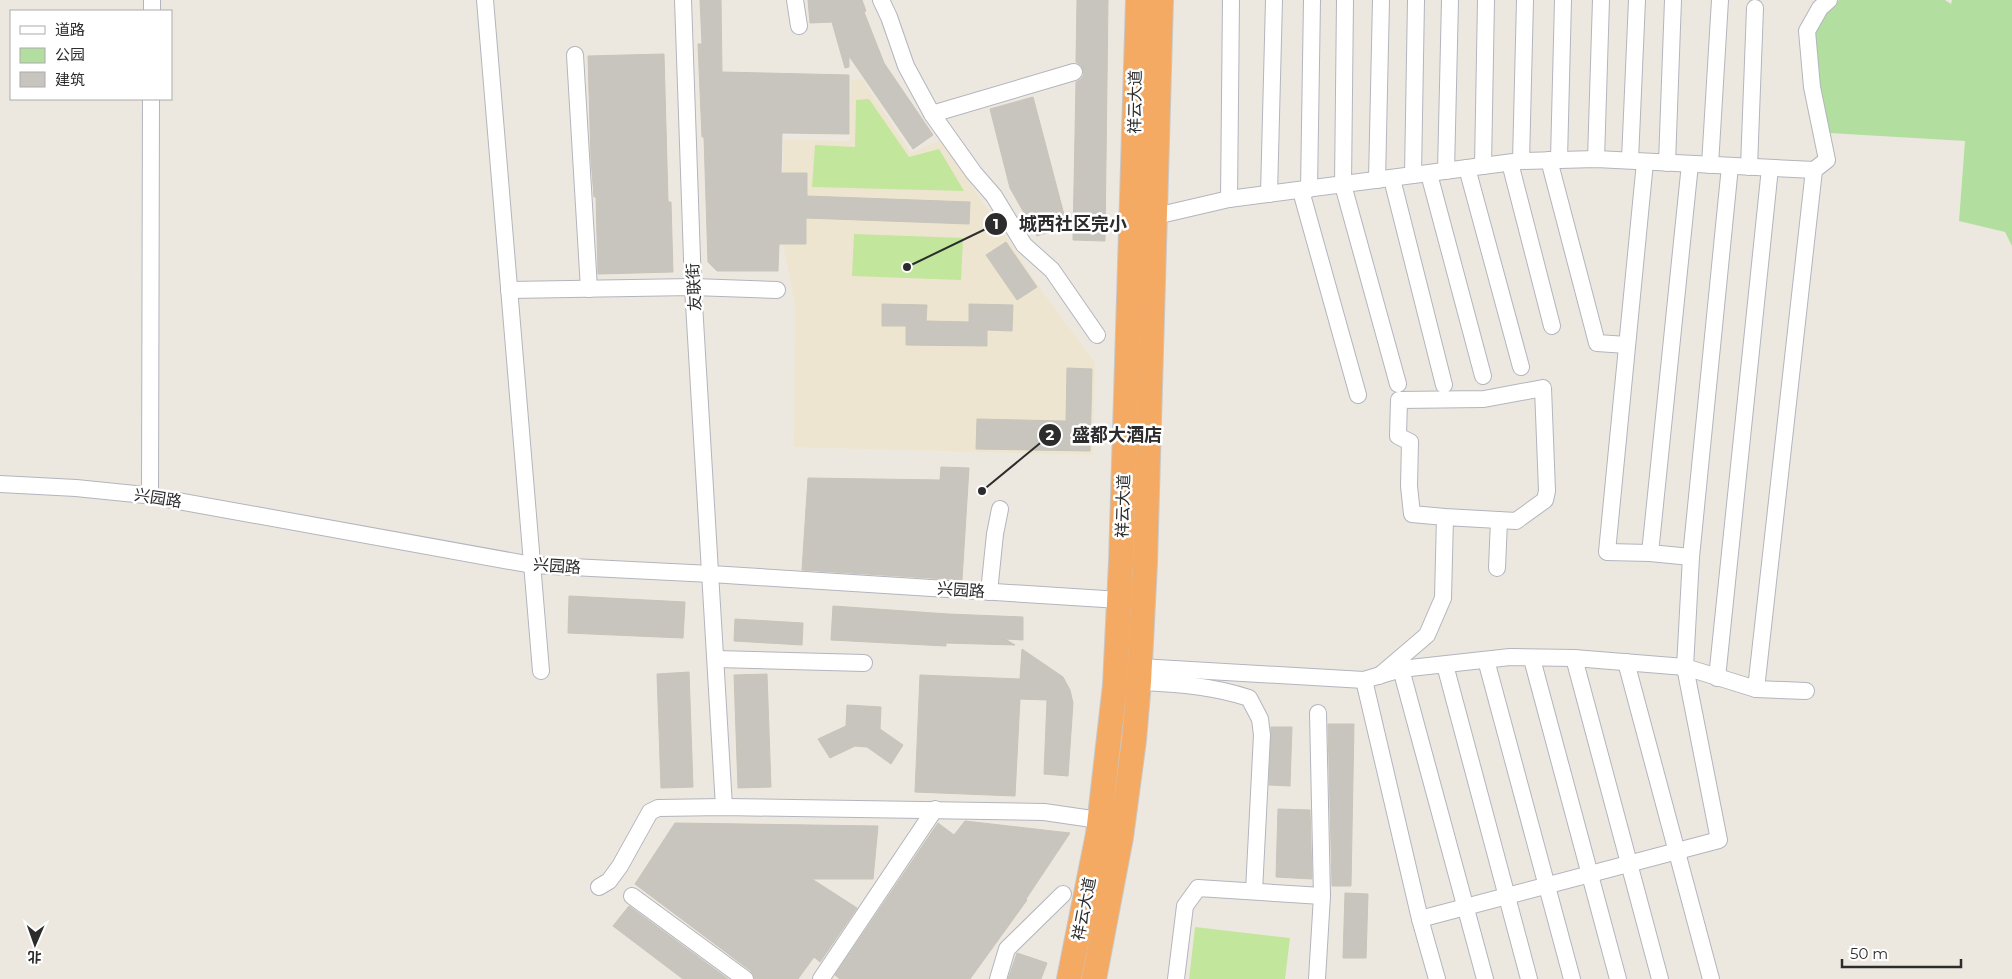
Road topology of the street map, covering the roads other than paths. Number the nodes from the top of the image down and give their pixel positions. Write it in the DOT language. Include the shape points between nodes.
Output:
graph roads {
  1 [pos="485,0"];
  2 [pos="683,0"];
  3 [pos="795,0"];
  4 [pos="881,0"];
  5 [pos="1138,0"];
  6 [pos="1161,0"];
  7 [pos="1231,0"];
  8 [pos="1274,0"];
  9 [pos="1312,0"];
  10 [pos="1344,0"];
  11 [pos="1380,0"];
  12 [pos="1416,0"];
  13 [pos="1450,0"];
  14 [pos="1486,0"];
  15 [pos="1525,0"];
  16 [pos="1563,0"];
  17 [pos="1601,0"];
  18 [pos="1637,0"];
  19 [pos="1673,0"];
  20 [pos="1720,0"];
  21 [pos="1829,0"];
  22 [pos="1755,8"];
  23 [pos="799,26"];
  24 [pos="575,55"];
  25 [pos="1074,72"];
  26 [pos="152,100"];
  27 [pos="932,114"];
  28 [pos="1554,159"];
  29 [pos="1596,159"];
  30 [pos="1637,161"];
  31 [pos="1515,162"];
  32 [pos="1667,163"];
  33 [pos="1690,164"];
  34 [pos="1710,165"];
  35 [pos="1730,166"];
  36 [pos="1475,167"];
  37 [pos="1749,167"];
  38 [pos="1770,168"];
  39 [pos="1814,170"];
  40 [pos="1446,171"];
  41 [pos="1421,174"];
  42 [pos="1384,179"];
  43 [pos="1343,185"];
  44 [pos="1305,190"];
  45 [pos="1269,194"];
  46 [pos="1229,199"];
  47 [pos="1156,216"];
  48 [pos="694,287"];
  49 [pos="589,289"];
  50 [pos="509,290"];
  51 [pos="777,290"];
  52 [pos="1552,326"];
  53 [pos="1097,335"];
  54 [pos="1627,345"];
  55 [pos="1521,367"];
  56 [pos="1483,376"];
  57 [pos="1398,384"];
  58 [pos="1444,385"];
  59 [pos="1358,396"];
  60 [pos="0,484"];
  61 [pos="150,496"];
  62 [pos="1000,509"];
  63 [pos="1445,517"];
  64 [pos="1499,520"];
  65 [pos="1650,553"];
  66 [pos="1691,557"];
  67 [pos="532,566"];
  68 [pos="1497,568"];
  69 [pos="711,574"];
  70 [pos="989,592"];
  71 [pos="1120,600"];
  72 [pos="1574,658"];
  73 [pos="716,659"];
  74 [pos="1532,659"];
  75 [pos="1486,660"];
  76 [pos="1626,662"];
  77 [pos="864,663"];
  78 [pos="1445,664"];
  79 [pos="1685,667"];
  80 [pos="1402,669"];
  81 [pos="541,672"];
  82 [pos="1139,675"];
  83 [pos="1372,678"];
  84 [pos="1717,678"];
  85 [pos="1756,689"];
  86 [pos="1806,691"];
  87 [pos="1318,713"];
  88 [pos="724,807"];
  89 [pos="935,809"];
  90 [pos="1100,820"];
  91 [pos="1677,851"];
  92 [pos="1630,864"];
  93 [pos="1590,874"];
  94 [pos="1547,886"];
  95 [pos="599,887"];
  96 [pos="1254,891"];
  97 [pos="1063,894"];
  98 [pos="632,896"];
  99 [pos="1322,896"];
  100 [pos="1507,896"];
  101 [pos="1466,907"];
  102 [pos="1420,920"];
  103 [pos="745,979"];
  104 [pos="821,979"];
  105 [pos="998,979"];
  106 [pos="1070,979"];
  107 [pos="1094,979"];
  108 [pos="1176,979"];
  109 [pos="1317,979"];
  110 [pos="1436,979"];
  111 [pos="1485,979"];
  112 [pos="1529,979"];
  113 [pos="1572,979"];
  114 [pos="1618,979"];
  115 [pos="1660,979"];
  116 [pos="1711,979"];
  1 -- 50 [label="street"];
  2 -- 48 [label="street, 友联街"];
  3 -- 23 [label="street"];
  4 -- 27 [label="street" via="906,66"];
  5 -- 71 [label="highway, 祥云大道"];
  6 -- 47 [label="highway, 祥云大道"];
  7 -- 46 [label="street"];
  8 -- 45 [label="street"];
  9 -- 44 [label="street"];
  10 -- 43 [label="street"];
  11 -- 42 [label="street"];
  12 -- 41 [label="street"];
  13 -- 40 [label="street"];
  14 -- 36 [label="street"];
  15 -- 31 [label="street"];
  16 -- 28 [label="street"];
  17 -- 29 [label="street"];
  18 -- 30 [label="street"];
  19 -- 32 [label="street"];
  20 -- 34 [label="street"];
  21 -- 39 [label="street" via="1820,8 1807,32 1812,87 1827,160"];
  22 -- 37 [label="street"];
  24 -- 49 [label="street"];
  25 -- 27 [label="street"];
  26 -- 61 [label="street"];
  27 -- 53 [label="street" via="994,196 1024,245 1052,270"];
  28 -- 29 [label="street"];
  28 -- 31 [label="street"];
  28 -- 54 [label="street" via="1597,344"];
  29 -- 30 [label="street"];
  30 -- 32 [label="street"];
  30 -- 54 [label="street"];
  31 -- 36 [label="street"];
  31 -- 52 [label="street"];
  32 -- 33 [label="street"];
  33 -- 34 [label="street"];
  33 -- 65 [label="street"];
  34 -- 35 [label="street"];
  35 -- 37 [label="street"];
  35 -- 66 [label="street"];
  36 -- 40 [label="street"];
  36 -- 55 [label="street"];
  37 -- 38 [label="street"];
  38 -- 39 [label="street"];
  38 -- 84 [label="street"];
  39 -- 85 [label="street"];
  40 -- 41 [label="street"];
  41 -- 42 [label="street"];
  41 -- 56 [label="street"];
  42 -- 43 [label="street"];
  42 -- 58 [label="street"];
  43 -- 44 [label="street"];
  43 -- 57 [label="street"];
  44 -- 45 [label="street"];
  44 -- 59 [label="street"];
  45 -- 46 [label="street"];
  46 -- 47 [label="street"];
  47 -- 82 [label="highway, 祥云大道"];
  48 -- 49 [label="street"];
  48 -- 51 [label="street"];
  48 -- 69 [label="street, 友联街"];
  49 -- 50 [label="street"];
  50 -- 67 [label="street"];
  54 -- 65 [label="street" via="1607,552"];
  60 -- 61 [label="street, 兴园路"];
  61 -- 67 [label="street, 兴园路"];
  62 -- 70 [label="street"];
  63 -- 64 [label="street"];
  63 -- 64 [label="street" via="1412,514 1410,442 1398,436 1399,400 1484,399 1543,388 1545,500 1516,521"];
  63 -- 83 [label="street" via="1443,598 1427,636"];
  64 -- 68 [label="street"];
  65 -- 66 [label="street"];
  66 -- 79 [label="street"];
  67 -- 69 [label="street, 兴园路"];
  67 -- 81 [label="street"];
  69 -- 70 [label="street, 兴园路"];
  69 -- 73 [label="street, 友联街"];
  70 -- 71 [label="street, 兴园路"];
  71 -- 90 [label="highway, 祥云大道" via="1110,738"];
  72 -- 74 [label="street"];
  72 -- 76 [label="street"];
  72 -- 92 [label="street"];
  73 -- 77 [label="street"];
  73 -- 88 [label="street, 友联街"];
  74 -- 75 [label="street"];
  74 -- 93 [label="street"];
  75 -- 78 [label="street"];
  75 -- 94 [label="street"];
  76 -- 79 [label="street"];
  76 -- 91 [label="street"];
  78 -- 80 [label="street"];
  78 -- 100 [label="street"];
  79 -- 84 [label="street"];
  79 -- 91 [label="street" via="1719,840"];
  80 -- 83 [label="street"];
  80 -- 101 [label="street"];
  82 -- 83 [label="street"];
  82 -- 96 [label="street" via="1227,691 1249,698 1253,705 1260,719 1262,735"];
  82 -- 107 [label="highway, 祥云大道" via="1121,837"];
  83 -- 102 [label="street"];
  84 -- 85 [label="street"];
  85 -- 86 [label="street"];
  87 -- 99 [label="street"];
  88 -- 89 [label="street"];
  88 -- 95 [label="street" via="658,808 650,812 620,866 609,881"];
  89 -- 90 [label="street" via="1044,812"];
  89 -- 104 [label="street"];
  90 -- 106 [label="highway, 祥云大道"];
  91 -- 92 [label="street"];
  91 -- 116 [label="street"];
  92 -- 93 [label="street"];
  92 -- 115 [label="street"];
  93 -- 94 [label="street"];
  93 -- 114 [label="street"];
  94 -- 100 [label="street"];
  94 -- 113 [label="street"];
  96 -- 99 [label="street"];
  96 -- 108 [label="street" via="1198,888 1185,906"];
  97 -- 105 [label="street" via="1007,949"];
  98 -- 103 [label="street"];
  99 -- 109 [label="street"];
  100 -- 101 [label="street"];
  100 -- 112 [label="street"];
  101 -- 102 [label="street"];
  101 -- 111 [label="street"];
  102 -- 110 [label="street"];
}
